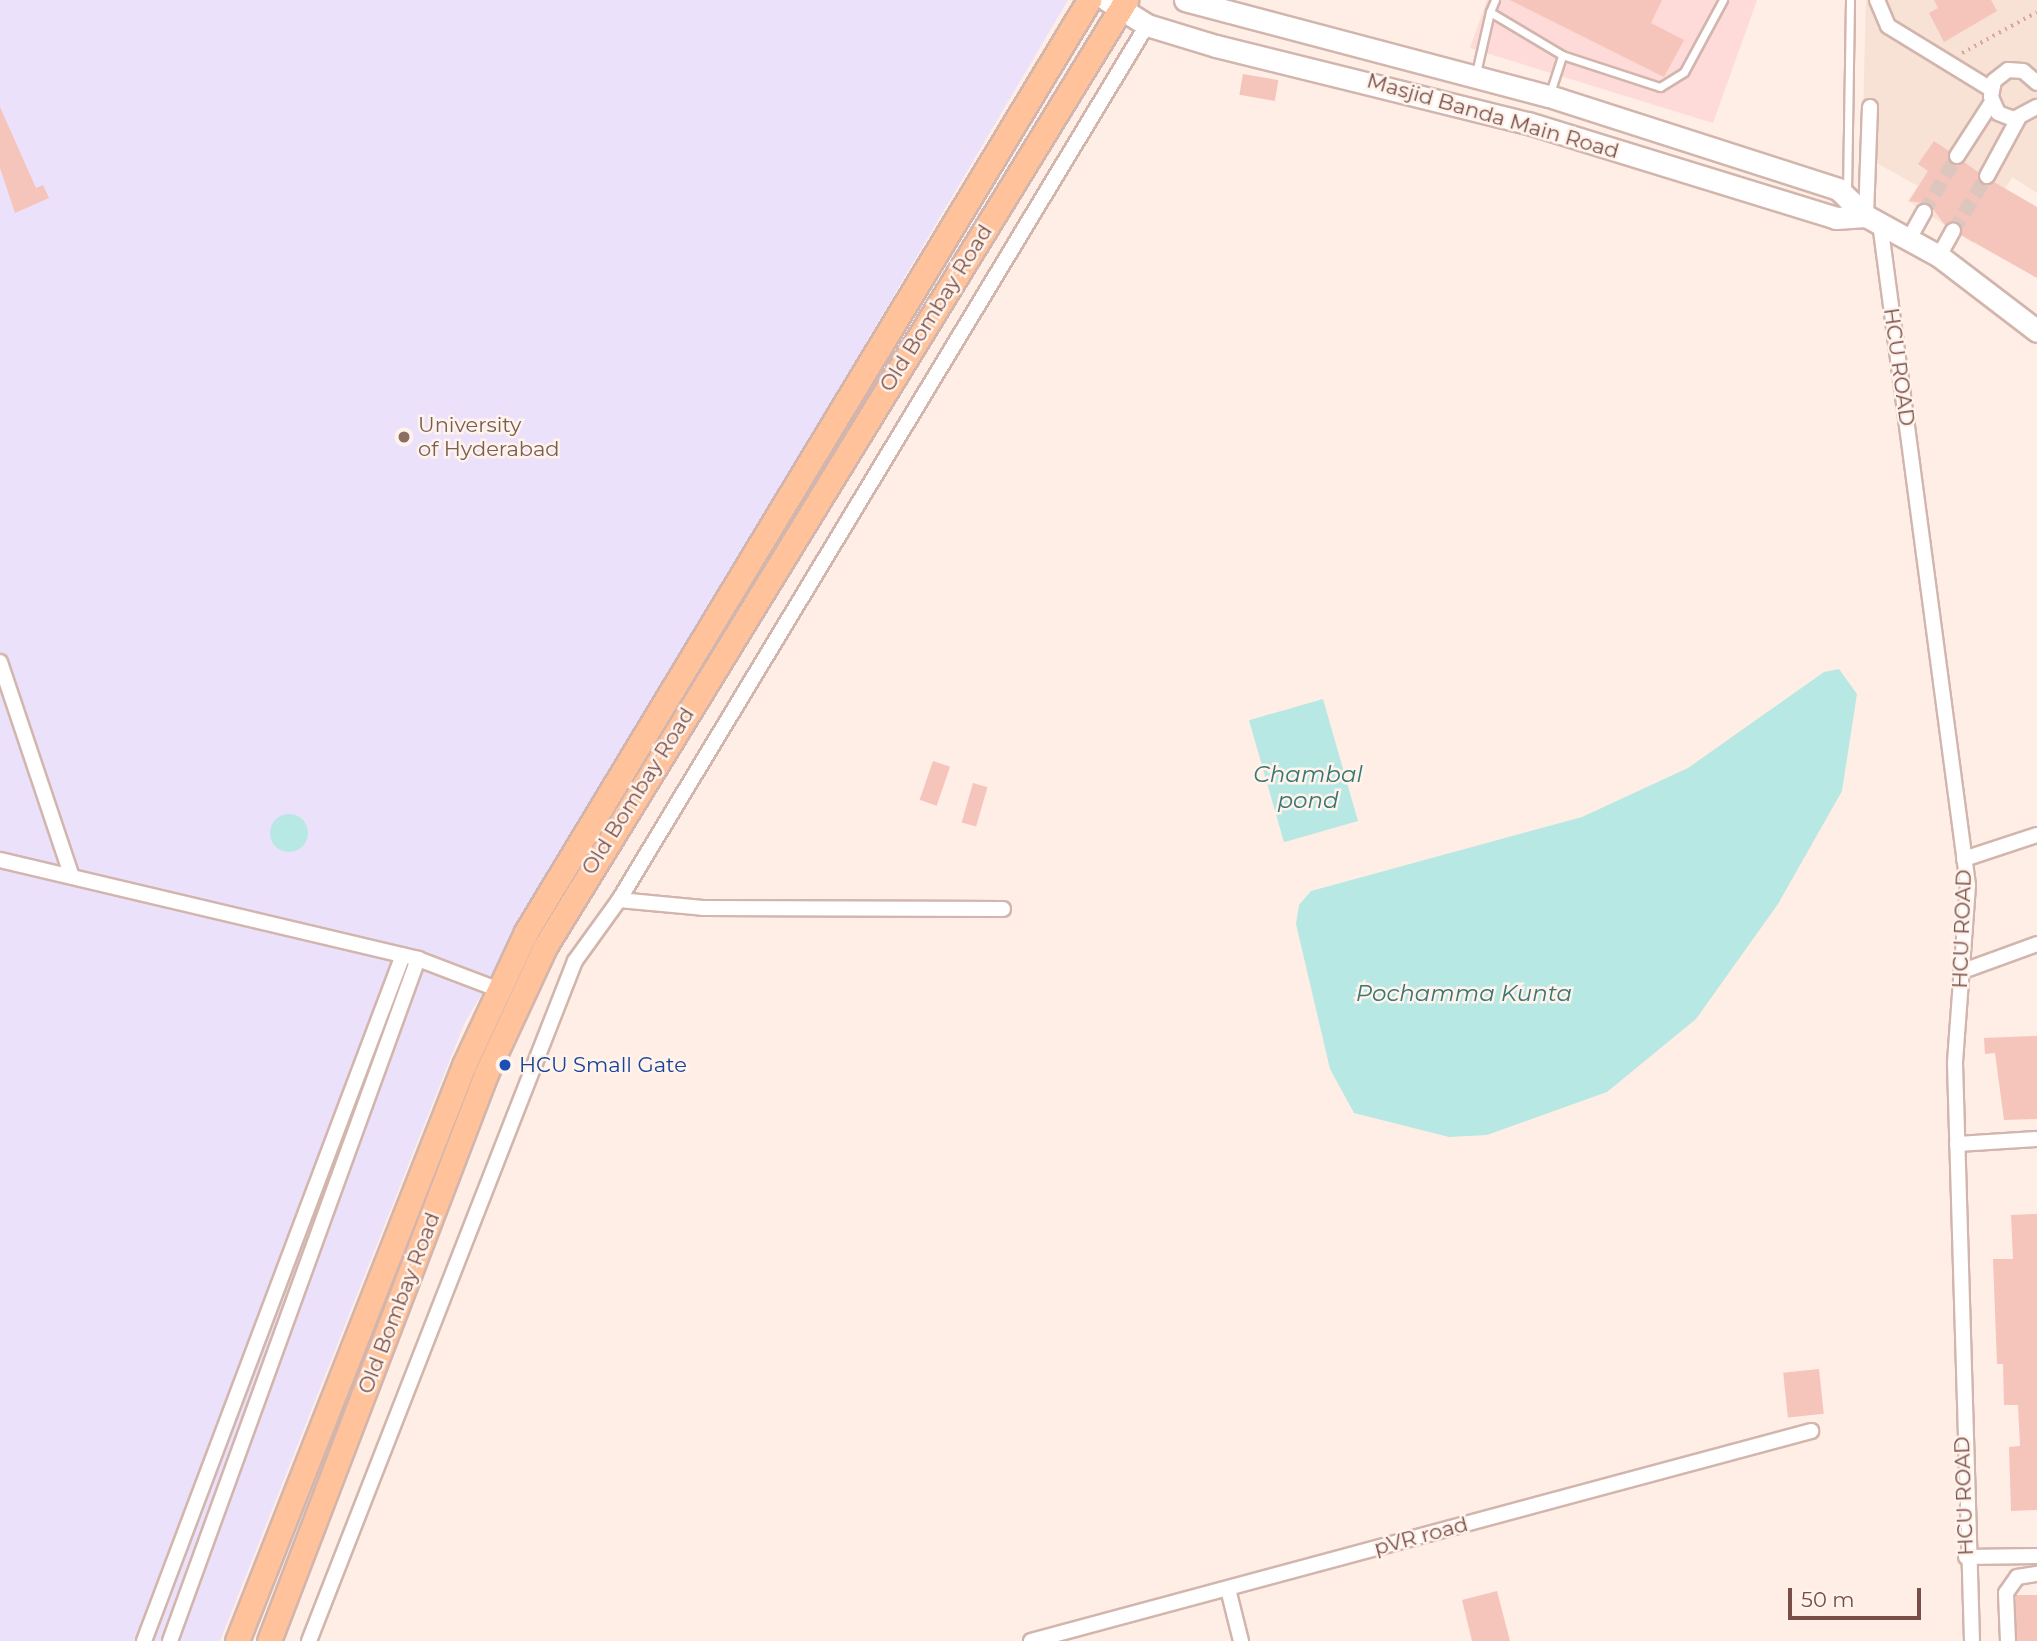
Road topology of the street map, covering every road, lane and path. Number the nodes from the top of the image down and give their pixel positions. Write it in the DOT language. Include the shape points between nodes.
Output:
graph roads {
  1 [pos="1089,0"];
  2 [pos="1185,0"];
  3 [pos="1495,0"];
  4 [pos="1723,0"];
  5 [pos="1850,0"];
  6 [pos="1877,0"];
  7 [pos="1118,3"];
  8 [pos="1490,12"];
  9 [pos="2037,12"];
  10 [pos="1147,25"];
  11 [pos="1562,54"];
  12 [pos="1943,63"];
  13 [pos="1475,76"];
  14 [pos="2037,83"];
  15 [pos="1991,95"];
  16 [pos="1549,96"];
  17 [pos="1870,107"];
  18 [pos="2037,107"];
  19 [pos="2018,119"];
  20 [pos="1957,156"];
  21 [pos="1987,176"];
  22 [pos="1847,197"];
  23 [pos="1924,212"];
  24 [pos="1873,219"];
  25 [pos="1953,231"];
  26 [pos="1909,239"];
  27 [pos="1939,256"];
  28 [pos="2037,331"];
  29 [pos="0,662"];
  30 [pos="2037,835"];
  31 [pos="1964,859"];
  32 [pos="0,860"];
  33 [pos="71,874"];
  34 [pos="619,900"];
  35 [pos="1003,909"];
  36 [pos="2037,944"];
  37 [pos="403,955"];
  38 [pos="418,959"];
  39 [pos="1963,971"];
  40 [pos="496,989"];
  41 [pos="2037,1139"];
  42 [pos="1957,1144"];
  43 [pos="1811,1430"];
  44 [pos="1966,1556"];
  45 [pos="2037,1556"];
  46 [pos="2037,1574"];
  47 [pos="1228,1588"];
  48 [pos="144,1641"];
  49 [pos="170,1641"];
  50 [pos="237,1641"];
  51 [pos="269,1641"];
  52 [pos="309,1641"];
  53 [pos="1031,1641"];
  54 [pos="1241,1641"];
  55 [pos="1972,1641"];
  56 [pos="2008,1641"];
  1 -- 40 [label="main road, Old Bombay Road" via="553,885"];
  2 -- 13 [label="main road, Masjid Banda Main Road"];
  3 -- 8 [label="lane"];
  4 -- 11 [label="lane" via="1684,72 1671,83 1640,84"];
  5 -- 22 [label="lane"];
  6 -- 12 [label="street" via="1888,26"];
  7 -- 10 [label="main road, Masjid Banda Main Road"];
  7 -- 51 [label="main road, Old Bombay Road" via="546,945 486,1074"];
  8 -- 11 [label="lane"];
  8 -- 13 [label="lane"];
  9 -- 12 [label="path"];
  10 -- 24 [label="main road, Masjid Banda Main Road" via="1528,123 1836,218"];
  10 -- 34 [label="street"];
  11 -- 16 [label="lane"];
  12 -- 15 [label="street"];
  13 -- 16 [label="main road, Masjid Banda Main Road"];
  14 -- 15 [label="street" via="2023,71 2008,70"];
  15 -- 19 [label="street" via="1998,113"];
  15 -- 20 [label="street"];
  16 -- 22 [label="main road, Masjid Banda Main Road" via="1838,189"];
  17 -- 24 [label="street, HCU ROAD"];
  18 -- 19 [label="street"];
  19 -- 21 [label="street"];
  22 -- 24 [label="main road, Masjid Banda Main Road"];
  23 -- 26 [label="street"];
  24 -- 26 [label="main road, Masjid Banda Main Road"];
  24 -- 31 [label="street, HCU ROAD"];
  25 -- 27 [label="street"];
  26 -- 27 [label="main road, Masjid Banda Main Road"];
  27 -- 28 [label="main road, Masjid Banda Main Road"];
  29 -- 33 [label="street"];
  30 -- 31 [label="street"];
  31 -- 39 [label="street, HCU ROAD"];
  32 -- 33 [label="street"];
  33 -- 37 [label="street"];
  34 -- 35 [label="street" via="703,908"];
  34 -- 52 [label="street" via="575,961"];
  36 -- 39 [label="street"];
  37 -- 38 [label="street"];
  37 -- 48 [label="street"];
  38 -- 40 [label="street"];
  38 -- 49 [label="street"];
  39 -- 42 [label="street, HCU ROAD" via="1955,1064"];
  40 -- 50 [label="main road, Old Bombay Road"];
  41 -- 42 [label="street"];
  42 -- 44 [label="street, HCU ROAD"];
  43 -- 47 [label="street, pVR road"];
  44 -- 45 [label="street"];
  44 -- 55 [label="street, HCU ROAD"];
  46 -- 56 [label="street" via="2017,1577 2006,1593"];
  47 -- 53 [label="street, pVR road"];
  47 -- 54 [label="street"];
}
